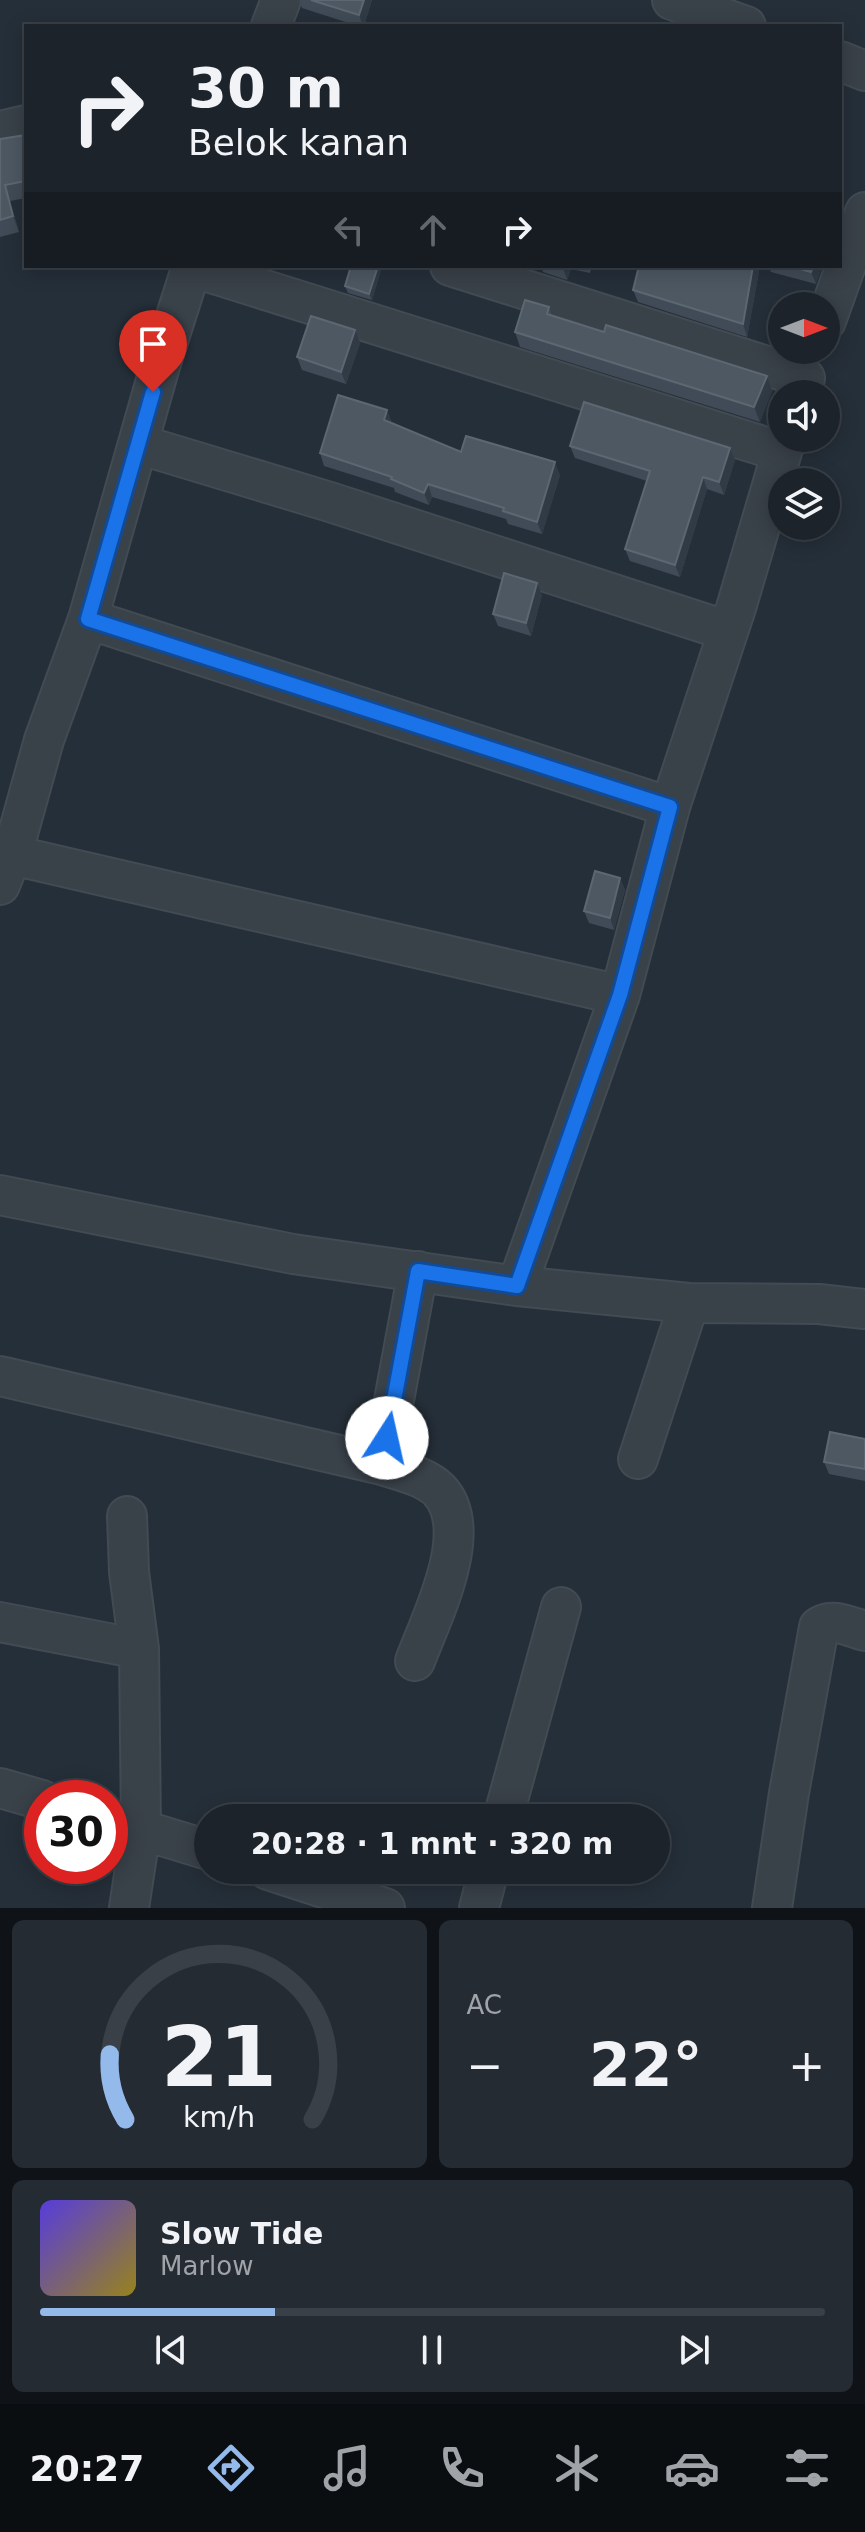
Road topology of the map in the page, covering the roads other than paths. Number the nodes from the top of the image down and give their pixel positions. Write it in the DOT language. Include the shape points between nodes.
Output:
graph roads {
  1 [pos="281,0"];
  2 [pos="672,0"];
  3 [pos="272,24"];
  4 [pos="740,24"];
  5 [pos="842,62"];
  6 [pos="865,71"];
  7 [pos="24,125"];
  8 [pos="0,131"];
  9 [pos="865,212"];
  10 [pos="845,254"];
  11 [pos="191,268"];
  12 [pos="199,268"];
  13 [pos="457,268"];
  14 [pos="841,268"];
  15 [pos="834,292"];
  16 [pos="807,374"];
  17 [pos="768,440"];
  18 [pos="138,444"];
  19 [pos="782,452"];
  20 [pos="88,619"];
  21 [pos="728,631"];
  22 [pos="670,807"];
  23 [pos="4,863"];
  24 [pos="620,995"];
  25 [pos="0,1195"];
  26 [pos="418,1271"];
  27 [pos="517,1286"];
  28 [pos="689,1303"];
  29 [pos="865,1309"];
  30 [pos="0,1376"];
  31 [pos="638,1459"];
  32 [pos="382,1465"];
  33 [pos="127,1516"];
  34 [pos="561,1607"];
  35 [pos="0,1622"];
  36 [pos="865,1631"];
  37 [pos="139,1649"];
  38 [pos="415,1661"];
  39 [pos="0,1788"];
  40 [pos="24,1795"];
  41 [pos="128,1797"];
  42 [pos="507,1804"];
  43 [pos="128,1825"];
  44 [pos="194,1846"];
  45 [pos="128,1880"];
  46 [pos="311,1884"];
  47 [pos="485,1884"];
  48 [pos="129,1908"];
  49 [pos="385,1908"];
  50 [pos="479,1908"];
  51 [pos="772,1908"];
  1 -- 3 [label="street"];
  2 -- 4 [label="street"];
  5 -- 6 [label="street"];
  7 -- 8 [label="street"];
  9 -- 10 [label="street"];
  11 -- 18 [label="street"];
  12 -- 17 [label="street"];
  13 -- 16 [label="street"];
  14 -- 15 [label="street"];
  18 -- 20 [label="street"];
  18 -- 21 [label="street"];
  19 -- 21 [label="street"];
  20 -- 22 [label="street"];
  20 -- 23 [label="street"];
  21 -- 22 [label="street"];
  22 -- 24 [label="street"];
  23 -- 24 [label="street"];
  24 -- 27 [label="street"];
  25 -- 26 [label="street" via="293,1254"];
  26 -- 27 [label="street"];
  26 -- 32 [label="street"];
  27 -- 28 [label="street"];
  28 -- 29 [label="street"];
  28 -- 31 [label="street"];
  30 -- 32 [label="street"];
  32 -- 38 [label="street" via="439,1489 454,1525 444,1585"];
  33 -- 37 [label="street"];
  34 -- 42 [label="street"];
  35 -- 37 [label="street"];
  36 -- 51 [label="street" via="832,1622 819,1627"];
  37 -- 41 [label="street"];
  39 -- 40 [label="street"];
  43 -- 44 [label="street"];
  45 -- 48 [label="street"];
  46 -- 49 [label="street"];
  47 -- 50 [label="street"];
}
